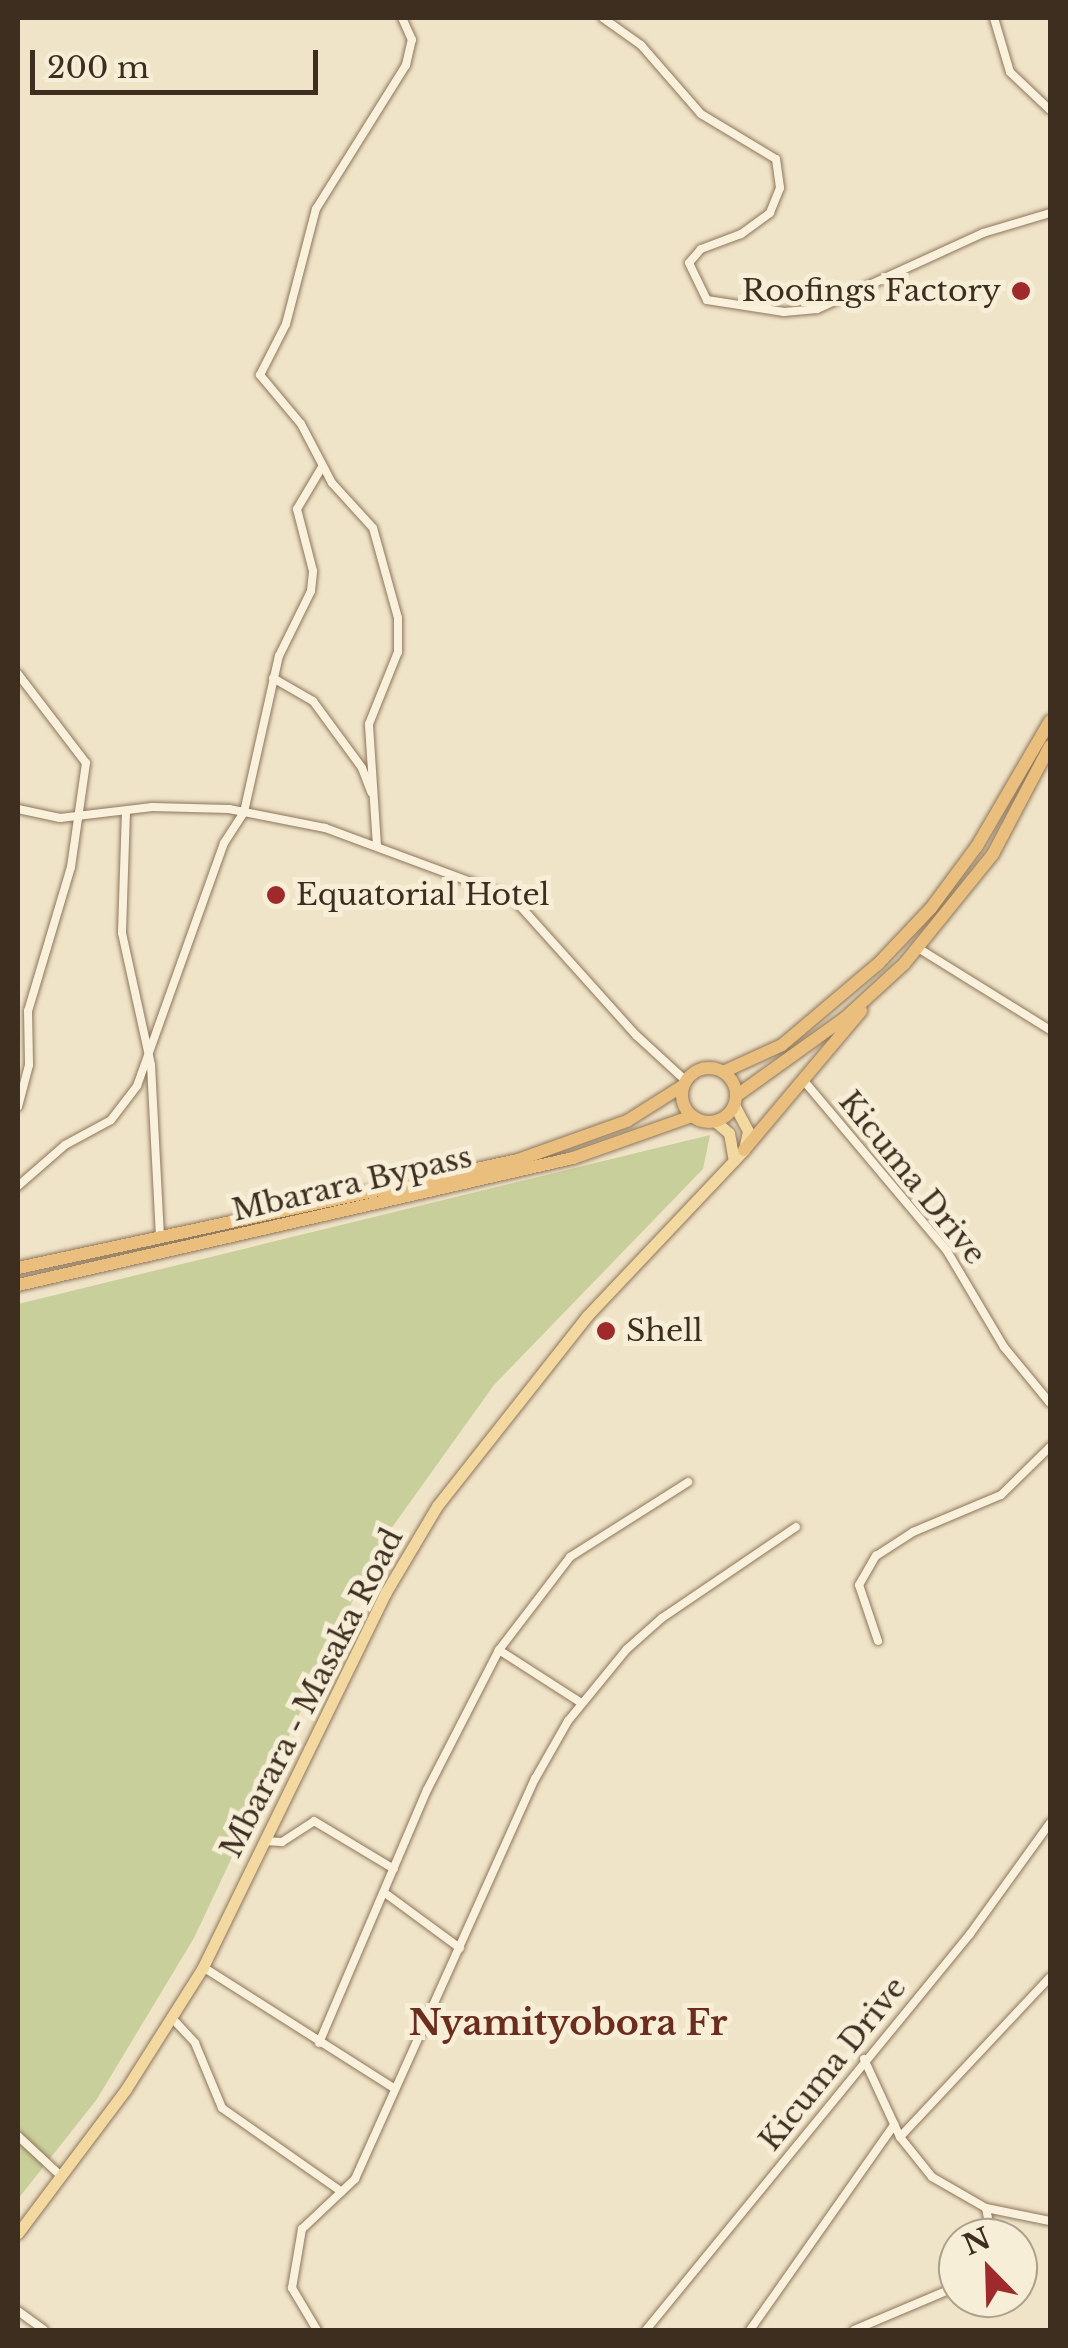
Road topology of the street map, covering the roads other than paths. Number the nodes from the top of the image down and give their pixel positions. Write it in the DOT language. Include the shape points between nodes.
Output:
graph roads {
  1 [pos="402,18"];
  2 [pos="604,18"];
  3 [pos="994,18"];
  4 [pos="1050,110"];
  5 [pos="1050,213"];
  6 [pos="322,467"];
  7 [pos="18,674"];
  8 [pos="273,678"];
  9 [pos="1050,721"];
  10 [pos="1050,746"];
  11 [pos="374,801"];
  12 [pos="18,809"];
  13 [pos="126,811"];
  14 [pos="244,812"];
  15 [pos="74,816"];
  16 [pos="377,846"];
  17 [pos="918,948"];
  18 [pos="874,993"];
  19 [pos="1050,1030"];
  20 [pos="816,1041"];
  21 [pos="148,1044"];
  22 [pos="828,1055"];
  23 [pos="723,1072"];
  24 [pos="804,1081"];
  25 [pos="685,1083"];
  26 [pos="735,1100"];
  27 [pos="18,1107"];
  28 [pos="692,1116"];
  29 [pos="714,1121"];
  30 [pos="739,1156"];
  31 [pos="18,1186"];
  32 [pos="160,1239"];
  33 [pos="18,1268"];
  34 [pos="18,1285"];
  35 [pos="1050,1402"];
  36 [pos="1050,1448"];
  37 [pos="688,1482"];
  38 [pos="796,1526"];
  39 [pos="878,1641"];
  40 [pos="498,1650"];
  41 [pos="580,1702"];
  42 [pos="1050,1823"];
  43 [pos="264,1842"];
  44 [pos="394,1869"];
  45 [pos="385,1893"];
  46 [pos="460,1948"];
  47 [pos="203,1967"];
  48 [pos="1050,1977"];
  49 [pos="172,2018"];
  50 [pos="319,2043"];
  51 [pos="864,2059"];
  52 [pos="395,2089"];
  53 [pos="894,2125"];
  54 [pos="18,2136"];
  55 [pos="900,2137"];
  56 [pos="62,2177"];
  57 [pos="342,2192"];
  58 [pos="986,2208"];
  59 [pos="988,2218"];
  60 [pos="1050,2221"];
  61 [pos="18,2233"];
  62 [pos="938,2294"];
  63 [pos="18,2310"];
  64 [pos="44,2330"];
  65 [pos="317,2330"];
  66 [pos="646,2330"];
  67 [pos="750,2330"];
  68 [pos="854,2330"];
  1 -- 6 [label="street" via="412,40 406,65 316,209 286,324 261,366 264,385 301,424"];
  2 -- 5 [label="street" via="641,45 701,114 776,160 780,188 770,213 741,234 700,249 690,263 707,300 784,312 817,309 983,233"];
  3 -- 4 [label="street" via="1010,72"];
  6 -- 8 [label="street" via="298,509 314,581"];
  6 -- 11 [label="street" via="373,528 398,618 398,652 369,724"];
  7 -- 15 [label="street" via="86,763"];
  8 -- 11 [label="street" via="313,701 362,768"];
  8 -- 14 [label="street"];
  9 -- 23 [label="highway" via="977,846 931,908 796,1034"];
  10 -- 17 [label="highway" via="993,854"];
  11 -- 16 [label="street"];
  12 -- 15 [label="street"];
  13 -- 14 [label="street"];
  13 -- 15 [label="street"];
  13 -- 21 [label="street" via="122,933"];
  14 -- 16 [label="street"];
  14 -- 21 [label="street" via="224,843"];
  15 -- 27 [label="street" via="70,867 34,980 29,1065"];
  16 -- 25 [label="street" via="522,903"];
  17 -- 18 [label="highway"];
  17 -- 19 [label="street"];
  18 -- 20 [label="highway"];
  18 -- 22 [label="highway"];
  20 -- 22 [label="highway"];
  20 -- 26 [label="highway"];
  21 -- 31 [label="street" via="137,1086 111,1120 65,1145"];
  21 -- 32 [label="street"];
  22 -- 24 [label="highway"];
  23 -- 25 [label="highway" via="705,1068"];
  23 -- 26 [label="highway"];
  24 -- 30 [label="highway"];
  24 -- 35 [label="street, Kicuma Drive" via="947,1251 1004,1347"];
  25 -- 28 [label="highway" via="683,1102"];
  25 -- 32 [label="highway, Mbarara Bypass" via="638,1115 562,1147"];
  26 -- 29 [label="highway"];
  26 -- 30 [label="main road" via="748,1131"];
  28 -- 29 [label="highway"];
  28 -- 34 [label="highway, Mbarara Bypass" via="572,1158"];
  29 -- 30 [label="main road" via="729,1133"];
  30 -- 43 [label="main road, Mbarara - Masaka Road" via="587,1316 437,1506 386,1592"];
  32 -- 33 [label="highway, Mbarara Bypass"];
  36 -- 39 [label="street" via="1001,1494 912,1532 876,1556 858,1585"];
  37 -- 40 [label="street" via="570,1557"];
  38 -- 41 [label="street" via="662,1618"];
  40 -- 41 [label="street"];
  40 -- 44 [label="street"];
  41 -- 46 [label="street" via="535,1779"];
  42 -- 51 [label="street, Kicuma Drive" via="970,1934"];
  43 -- 44 [label="street" via="287,1840 314,1821"];
  43 -- 47 [label="main road, Mbarara - Masaka Road"];
  44 -- 45 [label="street"];
  45 -- 46 [label="street"];
  45 -- 50 [label="street"];
  46 -- 52 [label="street"];
  47 -- 49 [label="main road, Mbarara - Masaka Road"];
  47 -- 50 [label="street"];
  48 -- 55 [label="street"];
  49 -- 56 [label="main road, Mbarara - Masaka Road"];
  49 -- 57 [label="street" via="195,2043 222,2108"];
  50 -- 52 [label="street"];
  51 -- 53 [label="street"];
  51 -- 66 [label="street, Kicuma Drive"];
  52 -- 57 [label="street" via="355,2178"];
  53 -- 55 [label="street"];
  53 -- 67 [label="street"];
  54 -- 56 [label="street"];
  55 -- 58 [label="street" via="932,2177"];
  56 -- 61 [label="main road, Mbarara - Masaka Road"];
  57 -- 65 [label="street" via="314,2214 296,2245 294,2300"];
  58 -- 59 [label="street"];
  58 -- 60 [label="street"];
  62 -- 68 [label="street"];
  63 -- 64 [label="street"];
}
